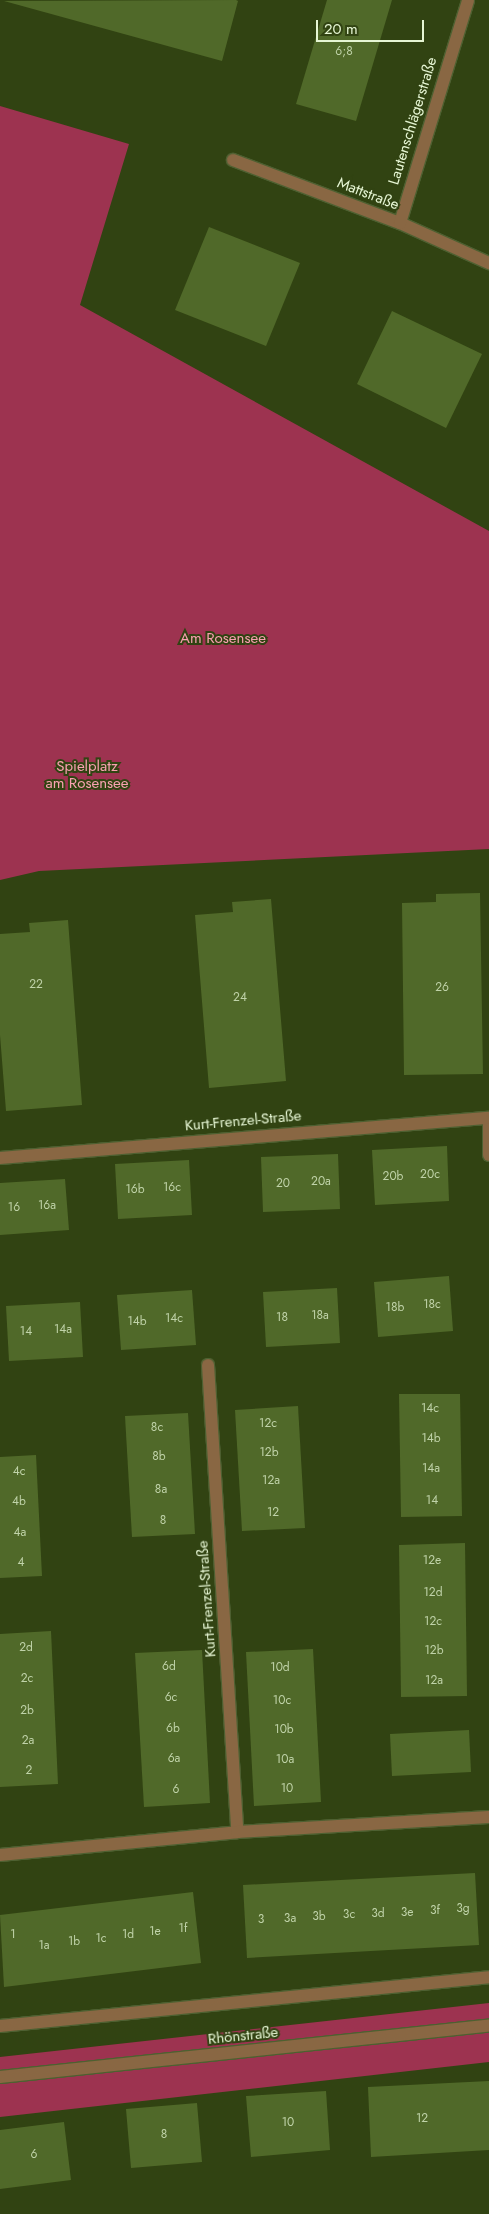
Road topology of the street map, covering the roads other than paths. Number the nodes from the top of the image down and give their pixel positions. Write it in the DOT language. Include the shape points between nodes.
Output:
graph roads {
  1 [pos="468,0"];
  2 [pos="233,160"];
  3 [pos="400,223"];
  4 [pos="489,263"];
  5 [pos="489,1118"];
  6 [pos="489,1155"];
  7 [pos="0,1158"];
  8 [pos="208,1365"];
  9 [pos="489,1817"];
  10 [pos="237,1832"];
  11 [pos="0,1855"];
  12 [pos="489,1977"];
  13 [pos="0,2026"];
  14 [pos="489,2026"];
  15 [pos="0,2078"];
  1 -- 3 [label="street, Lautenschlägerstraße"];
  2 -- 3 [label="street, Mattstraße"];
  3 -- 4 [label="street, Mattstraße"];
  5 -- 6 [label="street"];
  5 -- 7 [label="street, Kurt-Frenzel-Straße"];
  8 -- 10 [label="street, Kurt-Frenzel-Straße"];
  9 -- 10 [label="street"];
  10 -- 11 [label="street"];
  12 -- 13 [label="street"];
  14 -- 15 [label="street, Rhönstraße"];
}
